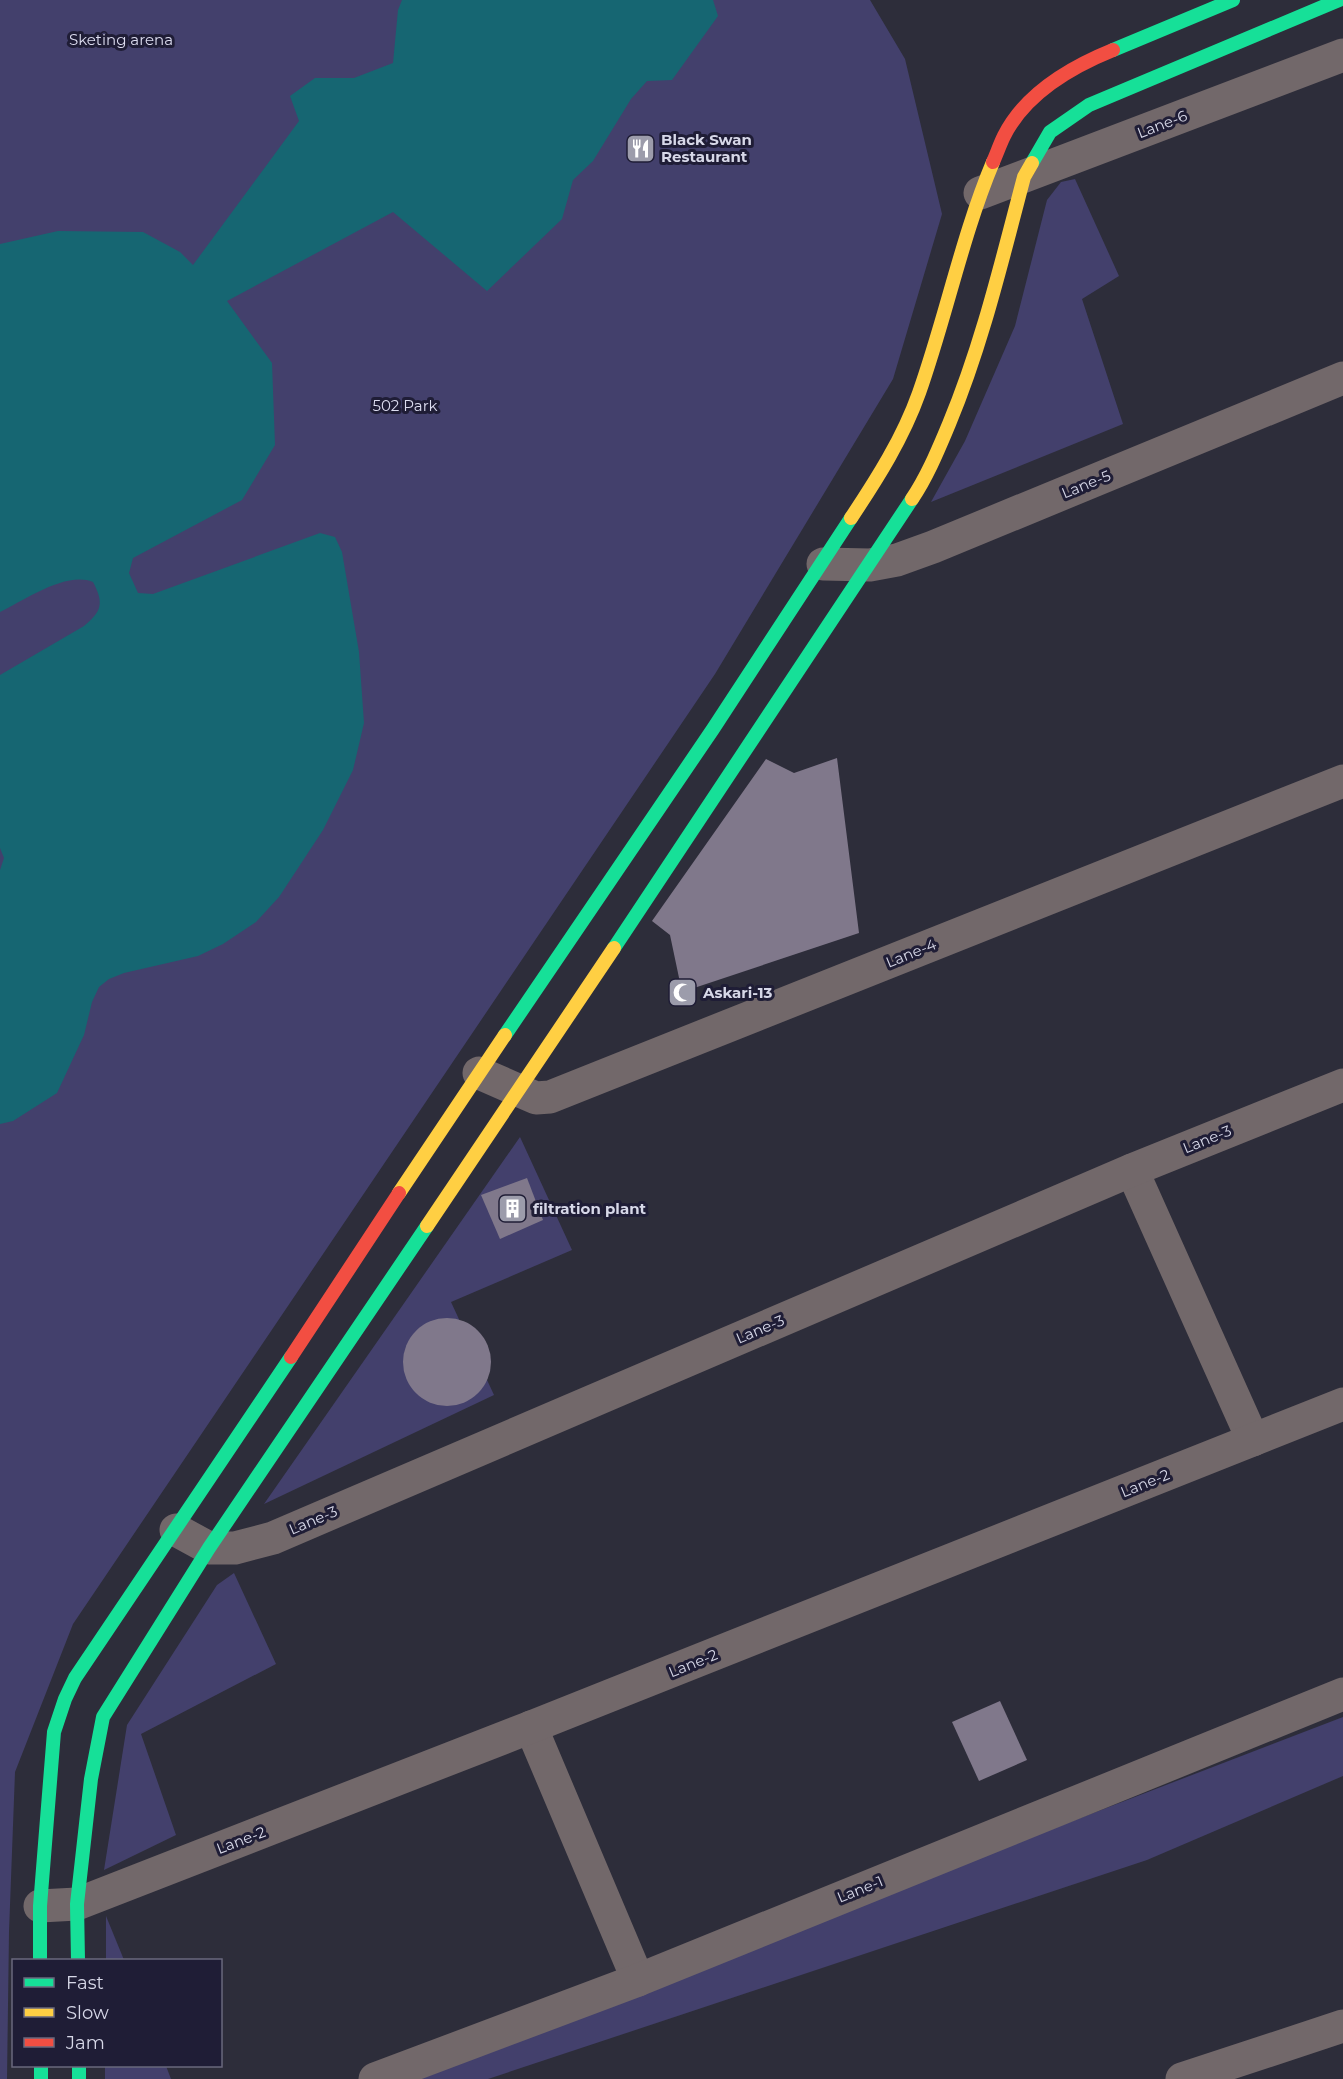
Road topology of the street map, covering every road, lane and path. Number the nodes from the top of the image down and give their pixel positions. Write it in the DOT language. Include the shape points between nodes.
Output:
graph roads {
  1 [pos="1233,0"];
  2 [pos="1339,0"];
  3 [pos="1343,54"];
  4 [pos="1024,177"];
  5 [pos="980,193"];
  6 [pos="1343,378"];
  7 [pos="823,564"];
  8 [pos="870,565"];
  9 [pos="1343,781"];
  10 [pos="479,1073"];
  11 [pos="1343,1085"];
  12 [pos="518,1092"];
  13 [pos="1132,1170"];
  14 [pos="1343,1404"];
  15 [pos="1253,1440"];
  16 [pos="176,1530"];
  17 [pos="209,1548"];
  18 [pos="1343,1694"];
  19 [pos="531,1727"];
  20 [pos="77,1904"];
  21 [pos="40,1906"];
  22 [pos="40,1959"];
  23 [pos="78,1959"];
  24 [pos="638,1980"];
  25 [pos="1343,2026"];
  26 [pos="375,2079"];
  27 [pos="1182,2079"];
  1 -- 5 [label="street" via="1107,52 1061,76 1030,100 1005,134"];
  2 -- 4 [label="street" via="1089,105 1050,132"];
  3 -- 4 [label="street, Lane-6"];
  4 -- 5 [label="street, Lane-6"];
  4 -- 8 [label="street" via="960,397 927,476"];
  5 -- 7 [label="street" via="918,396 885,468"];
  6 -- 8 [label="street, Lane-5" via="933,548"];
  7 -- 8 [label="street, Lane-5"];
  7 -- 10 [label="street"];
  8 -- 12 [label="street"];
  9 -- 12 [label="street, Lane-4" via="550,1097 536,1098"];
  10 -- 12 [label="street, Lane-4"];
  10 -- 16 [label="street"];
  11 -- 13 [label="street, Lane-3"];
  12 -- 17 [label="street"];
  13 -- 15 [label="street"];
  13 -- 17 [label="street, Lane-3" via="273,1538 235,1548"];
  14 -- 15 [label="street, Lane-2"];
  15 -- 19 [label="street, Lane-2"];
  16 -- 17 [label="street"];
  16 -- 21 [label="street" via="75,1678 65,1700 54,1732"];
  17 -- 20 [label="street" via="103,1717 91,1779"];
  18 -- 24 [label="street, Lane-1"];
  19 -- 20 [label="street, Lane-2"];
  19 -- 24 [label="street"];
  20 -- 21 [label="street, Lane-2"];
  20 -- 23 [label="street"];
  21 -- 22 [label="street"];
  24 -- 26 [label="street, Lane-1"];
  25 -- 27 [label="street"];
}
